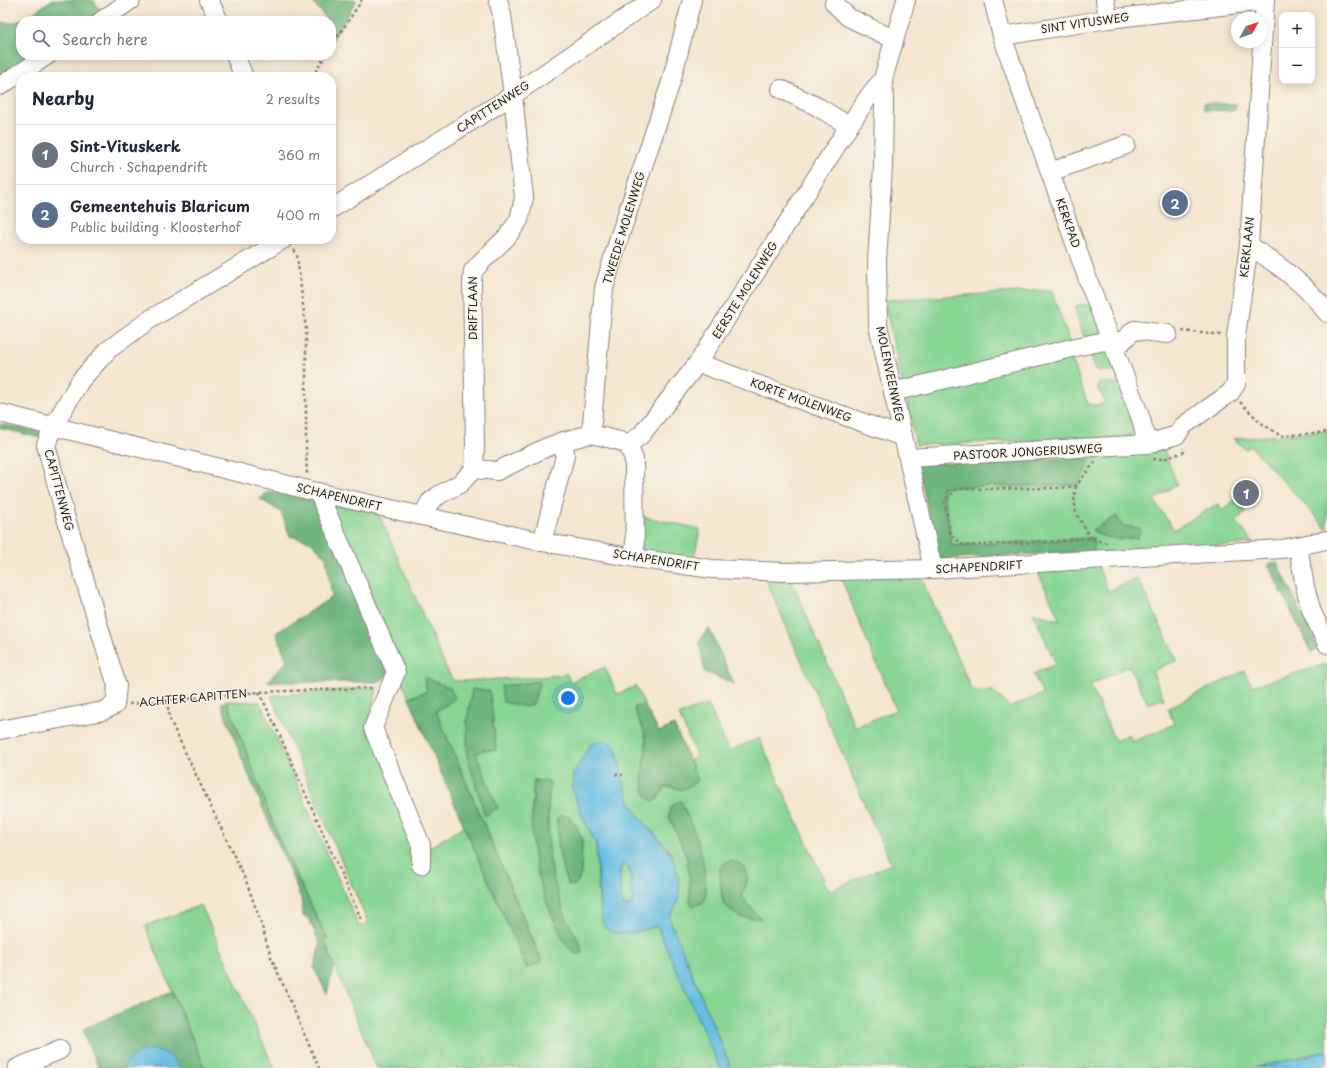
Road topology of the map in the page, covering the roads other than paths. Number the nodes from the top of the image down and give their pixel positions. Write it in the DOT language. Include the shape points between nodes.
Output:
graph roads {
  1 [pos="131,0"];
  2 [pos="208,0"];
  3 [pos="498,0"];
  4 [pos="652,0"];
  5 [pos="692,0"];
  6 [pos="836,0"];
  7 [pos="906,0"];
  8 [pos="993,0"];
  9 [pos="1105,0"];
  10 [pos="1265,1"];
  11 [pos="108,16"];
  12 [pos="216,16"];
  13 [pos="1108,19"];
  14 [pos="1002,36"];
  15 [pos="893,39"];
  16 [pos="40,60"];
  17 [pos="237,60"];
  18 [pos="22,72"];
  19 [pos="242,72"];
  20 [pos="16,76"];
  21 [pos="882,79"];
  22 [pos="0,86"];
  23 [pos="781,89"];
  24 [pos="513,95"];
  25 [pos="849,126"];
  26 [pos="1126,145"];
  27 [pos="1050,172"];
  28 [pos="336,206"];
  29 [pos="280,244"];
  30 [pos="1249,245"];
  31 [pos="1327,314"];
  32 [pos="1168,334"];
  33 [pos="1110,340"];
  34 [pos="698,363"];
  35 [pos="893,392"];
  36 [pos="0,413"];
  37 [pos="53,427"];
  38 [pos="591,434"];
  39 [pos="903,437"];
  40 [pos="564,441"];
  41 [pos="628,445"];
  42 [pos="1148,452"];
  43 [pos="908,458"];
  44 [pos="474,469"];
  45 [pos="313,491"];
  46 [pos="422,516"];
  47 [pos="1327,540"];
  48 [pos="542,542"];
  49 [pos="1298,546"];
  50 [pos="635,558"];
  51 [pos="933,569"];
  52 [pos="1327,644"];
  53 [pos="0,730"];
  54 [pos="421,865"];
  55 [pos="60,1050"];
  56 [pos="17,1068"];
  1 -- 11 [label="street"];
  2 -- 12 [label="street"];
  3 -- 24 [label="street, DRIFTLAAN"];
  4 -- 24 [label="street, CAPITTENWEG"];
  5 -- 38 [label="street, TWEEDE MOLENWEG" via="671,82 604,288"];
  6 -- 15 [label="street" via="834,3 848,17"];
  7 -- 15 [label="street, EERSTE MOLENWEG"];
  8 -- 14 [label="street, KERKPAD"];
  9 -- 13 [label="street"];
  10 -- 13 [label="street, SINT VITUSWEG"];
  10 -- 30 [label="street, KERKLAAN"];
  13 -- 14 [label="street, SINT VITUSWEG"];
  14 -- 27 [label="street, KERKPAD"];
  15 -- 21 [label="street, EERSTE MOLENWEG"];
  16 -- 18 [label="street"];
  17 -- 19 [label="street"];
  20 -- 22 [label="street"];
  21 -- 25 [label="street, EERSTE MOLENWEG"];
  21 -- 35 [label="street, MOLENVEENWEG" via="883,167 877,261 878,326"];
  23 -- 25 [label="street"];
  24 -- 28 [label="street, CAPITTENWEG"];
  24 -- 44 [label="street, DRIFTLAAN" via="524,198 519,220 507,237 473,271"];
  25 -- 34 [label="street, EERSTE MOLENWEG"];
  26 -- 27 [label="street"];
  27 -- 33 [label="street, KERKPAD"];
  29 -- 37 [label="street, CAPITTENWEG" via="149,320 108,350 80,381"];
  30 -- 31 [label="street" via="1302,284"];
  30 -- 42 [label="street, KERKLAAN" via="1236,336 1236,384 1230,393 1183,426 1177,435"];
  32 -- 33 [label="street" via="1134,330 1122,342"];
  33 -- 35 [label="street" via="1076,346"];
  33 -- 42 [label="street, KERKPAD" via="1141,419"];
  34 -- 39 [label="street, KORTE MOLENWEG"];
  34 -- 41 [label="street, EERSTE MOLENWEG" via="641,434"];
  35 -- 39 [label="street, MOLENVEENWEG"];
  36 -- 37 [label="street, SCHAPENDRIFT"];
  37 -- 45 [label="street, SCHAPENDRIFT"];
  37 -- 53 [label="street, CAPITTENWEG" via="46,445 117,686 115,705 103,711"];
  38 -- 40 [label="street"];
  38 -- 41 [label="street" via="620,440"];
  39 -- 43 [label="street, MOLENVEENWEG"];
  40 -- 44 [label="street" via="497,471"];
  40 -- 48 [label="street" via="565,456"];
  41 -- 50 [label="street" via="634,459"];
  42 -- 43 [label="street, PASTOOR JONGERIUSWEG"];
  43 -- 51 [label="street, MOLENVEENWEG"];
  44 -- 46 [label="street" via="461,483 430,502"];
  45 -- 46 [label="street, SCHAPENDRIFT"];
  45 -- 54 [label="street" via="396,672 373,728 421,845"];
  46 -- 48 [label="street, SCHAPENDRIFT"];
  47 -- 49 [label="street, SCHAPENDRIFT"];
  48 -- 50 [label="street, SCHAPENDRIFT"];
  49 -- 51 [label="street, SCHAPENDRIFT"];
  49 -- 52 [label="street" via="1312,612"];
  50 -- 51 [label="street, SCHAPENDRIFT" via="712,569 786,572"];
  55 -- 56 [label="street"];
}
